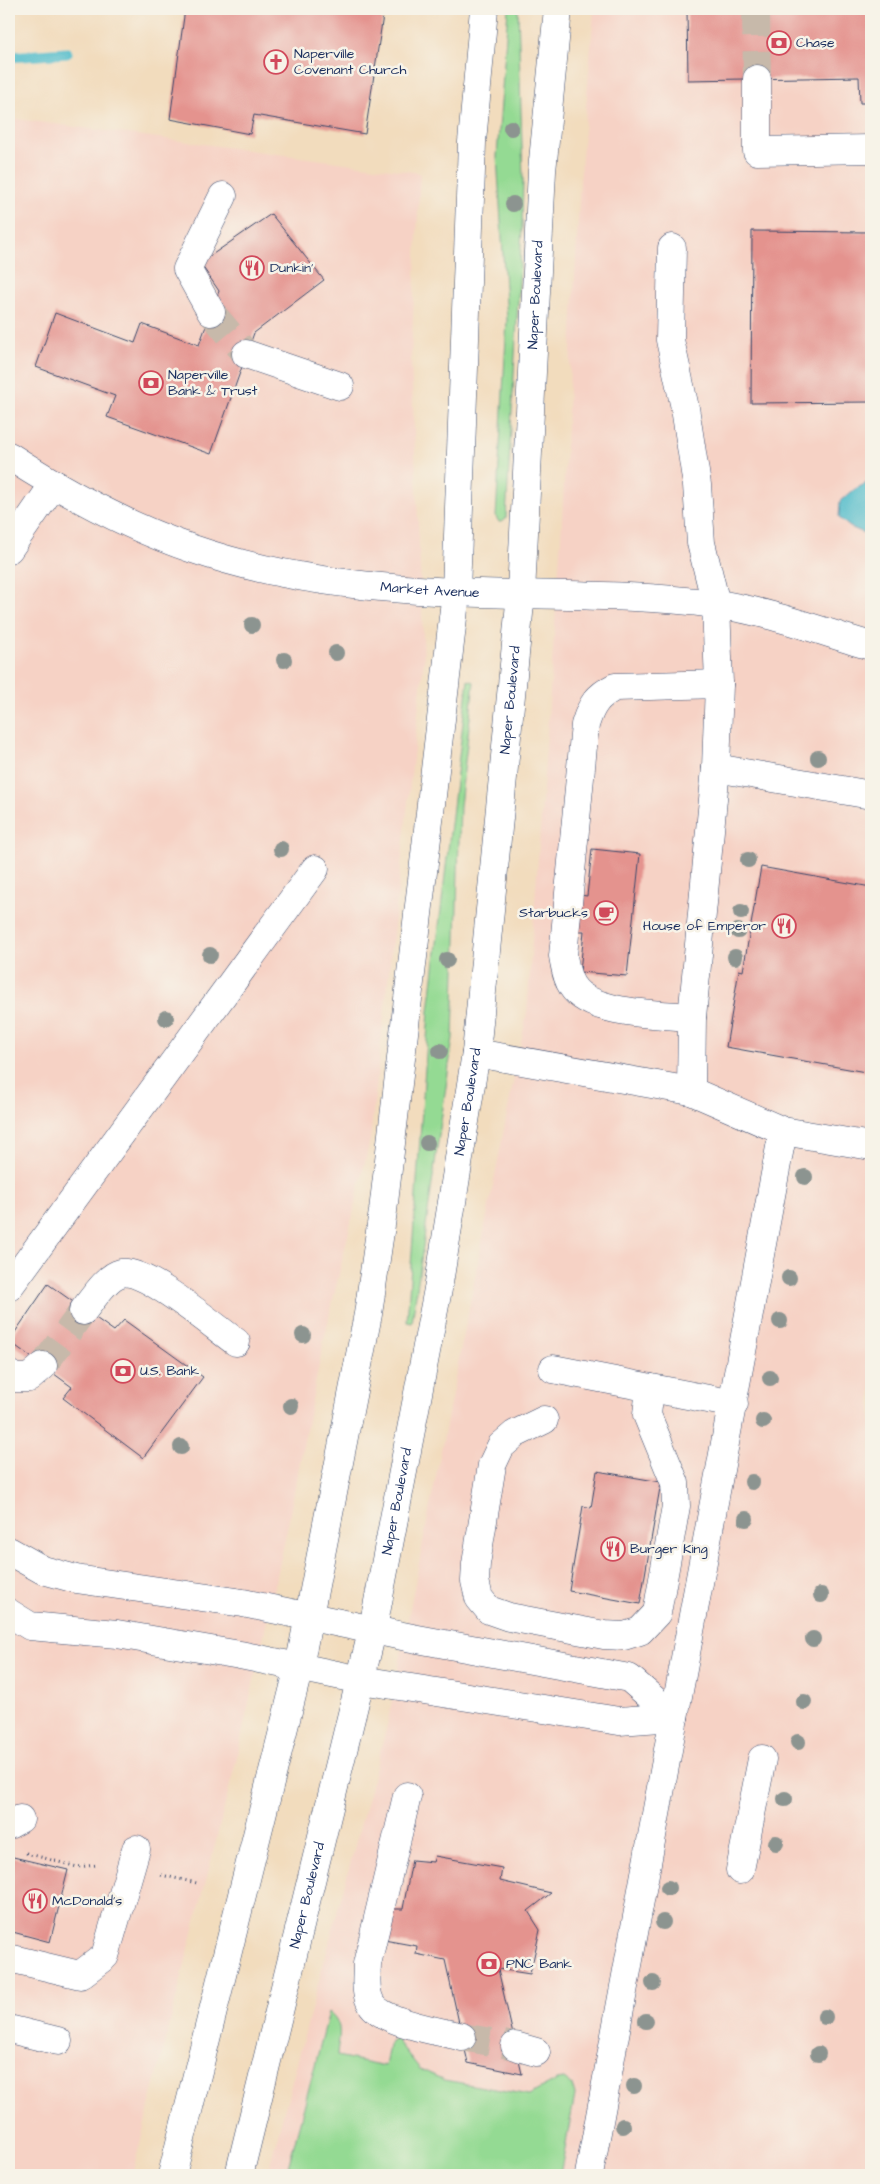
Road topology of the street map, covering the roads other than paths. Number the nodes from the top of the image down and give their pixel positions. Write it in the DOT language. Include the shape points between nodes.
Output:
graph roads {
  1 [pos="484,9"];
  2 [pos="558,9"];
  3 [pos="757,79"];
  4 [pos="871,149"];
  5 [pos="223,196"];
  6 [pos="672,248"];
  7 [pos="211,312"];
  8 [pos="246,354"];
  9 [pos="340,386"];
  10 [pos="9,456"];
  11 [pos="54,484"];
  12 [pos="9,549"];
  13 [pos="456,592"];
  14 [pos="521,593"];
  15 [pos="716,604"];
  16 [pos="871,646"];
  17 [pos="719,684"];
  18 [pos="716,768"];
  19 [pos="871,794"];
  20 [pos="315,868"];
  21 [pos="692,1017"];
  22 [pos="476,1053"];
  23 [pos="691,1091"];
  24 [pos="783,1131"];
  25 [pos="871,1146"];
  26 [pos="9,1287"];
  27 [pos="83,1311"];
  28 [pos="236,1342"];
  29 [pos="43,1366"];
  30 [pos="553,1369"];
  31 [pos="9,1374"];
  32 [pos="650,1388"];
  33 [pos="734,1404"];
  34 [pos="544,1420"];
  35 [pos="9,1551"];
  36 [pos="9,1614"];
  37 [pos="310,1616"];
  38 [pos="373,1628"];
  39 [pos="298,1667"];
  40 [pos="361,1680"];
  41 [pos="674,1717"];
  42 [pos="762,1759"];
  43 [pos="407,1796"];
  44 [pos="136,1849"];
  45 [pos="740,1870"];
  46 [pos="9,1958"];
  47 [pos="9,2029"];
  48 [pos="462,2037"];
  49 [pos="58,2041"];
  50 [pos="172,2175"];
  51 [pos="239,2175"];
  52 [pos="589,2175"];
  1 -- 13 [label="main road" via="472,142"];
  2 -- 14 [label="main road, Naper Boulevard" via="542,172"];
  3 -- 4 [label="main road" via="757,150"];
  5 -- 7 [label="main road" via="187,269"];
  6 -- 15 [label="main road" via="670,340 697,485 701,543"];
  8 -- 9 [label="main road"];
  10 -- 11 [label="main road, Market Avenue"];
  11 -- 12 [label="main road"];
  11 -- 13 [label="main road, Market Avenue" via="105,513 192,549 242,563 304,577 373,587"];
  13 -- 14 [label="main road, Market Avenue"];
  13 -- 37 [label="main road" via="384,1211"];
  14 -- 15 [label="main road, Market Avenue"];
  14 -- 22 [label="main road, Naper Boulevard"];
  15 -- 16 [label="main road, Market Avenue" via="779,618"];
  15 -- 17 [label="main road"];
  17 -- 18 [label="main road"];
  17 -- 21 [label="main road" via="615,687 601,694 591,705 585,725 563,956 572,987 587,999 605,1007"];
  18 -- 19 [label="main road"];
  18 -- 21 [label="main road"];
  20 -- 26 [label="main road"];
  21 -- 23 [label="main road"];
  22 -- 23 [label="main road"];
  22 -- 38 [label="main road, Naper Boulevard" via="438,1289"];
  23 -- 24 [label="main road"];
  24 -- 25 [label="main road"];
  24 -- 33 [label="main road"];
  27 -- 28 [label="main road" via="104,1285 121,1273 137,1275 160,1286"];
  29 -- 31 [label="main road" via="29,1378 14,1378"];
  30 -- 32 [label="main road"];
  32 -- 33 [label="main road"];
  32 -- 34 [label="main road" via="647,1415 675,1483 676,1506 657,1613 640,1631 632,1634 604,1635 509,1618 489,1610 478,1598 476,1564 492,1465 501,1446 515,1434"];
  33 -- 41 [label="main road"];
  35 -- 37 [label="main road" via="43,1570 76,1579"];
  36 -- 39 [label="main road" via="30,1626 117,1634"];
  37 -- 38 [label="main road"];
  37 -- 39 [label="main road"];
  38 -- 40 [label="main road, Naper Boulevard"];
  38 -- 41 [label="main road" via="629,1678"];
  39 -- 40 [label="main road"];
  39 -- 50 [label="main road"];
  40 -- 41 [label="main road" via="619,1721"];
  40 -- 51 [label="main road, Naper Boulevard"];
  41 -- 52 [label="main road"];
  42 -- 45 [label="main road"];
  43 -- 48 [label="main road" via="368,1964 366,1990 371,2004 387,2016"];
  44 -- 46 [label="main road" via="105,1956 80,1975"];
  47 -- 49 [label="main road"];
}
